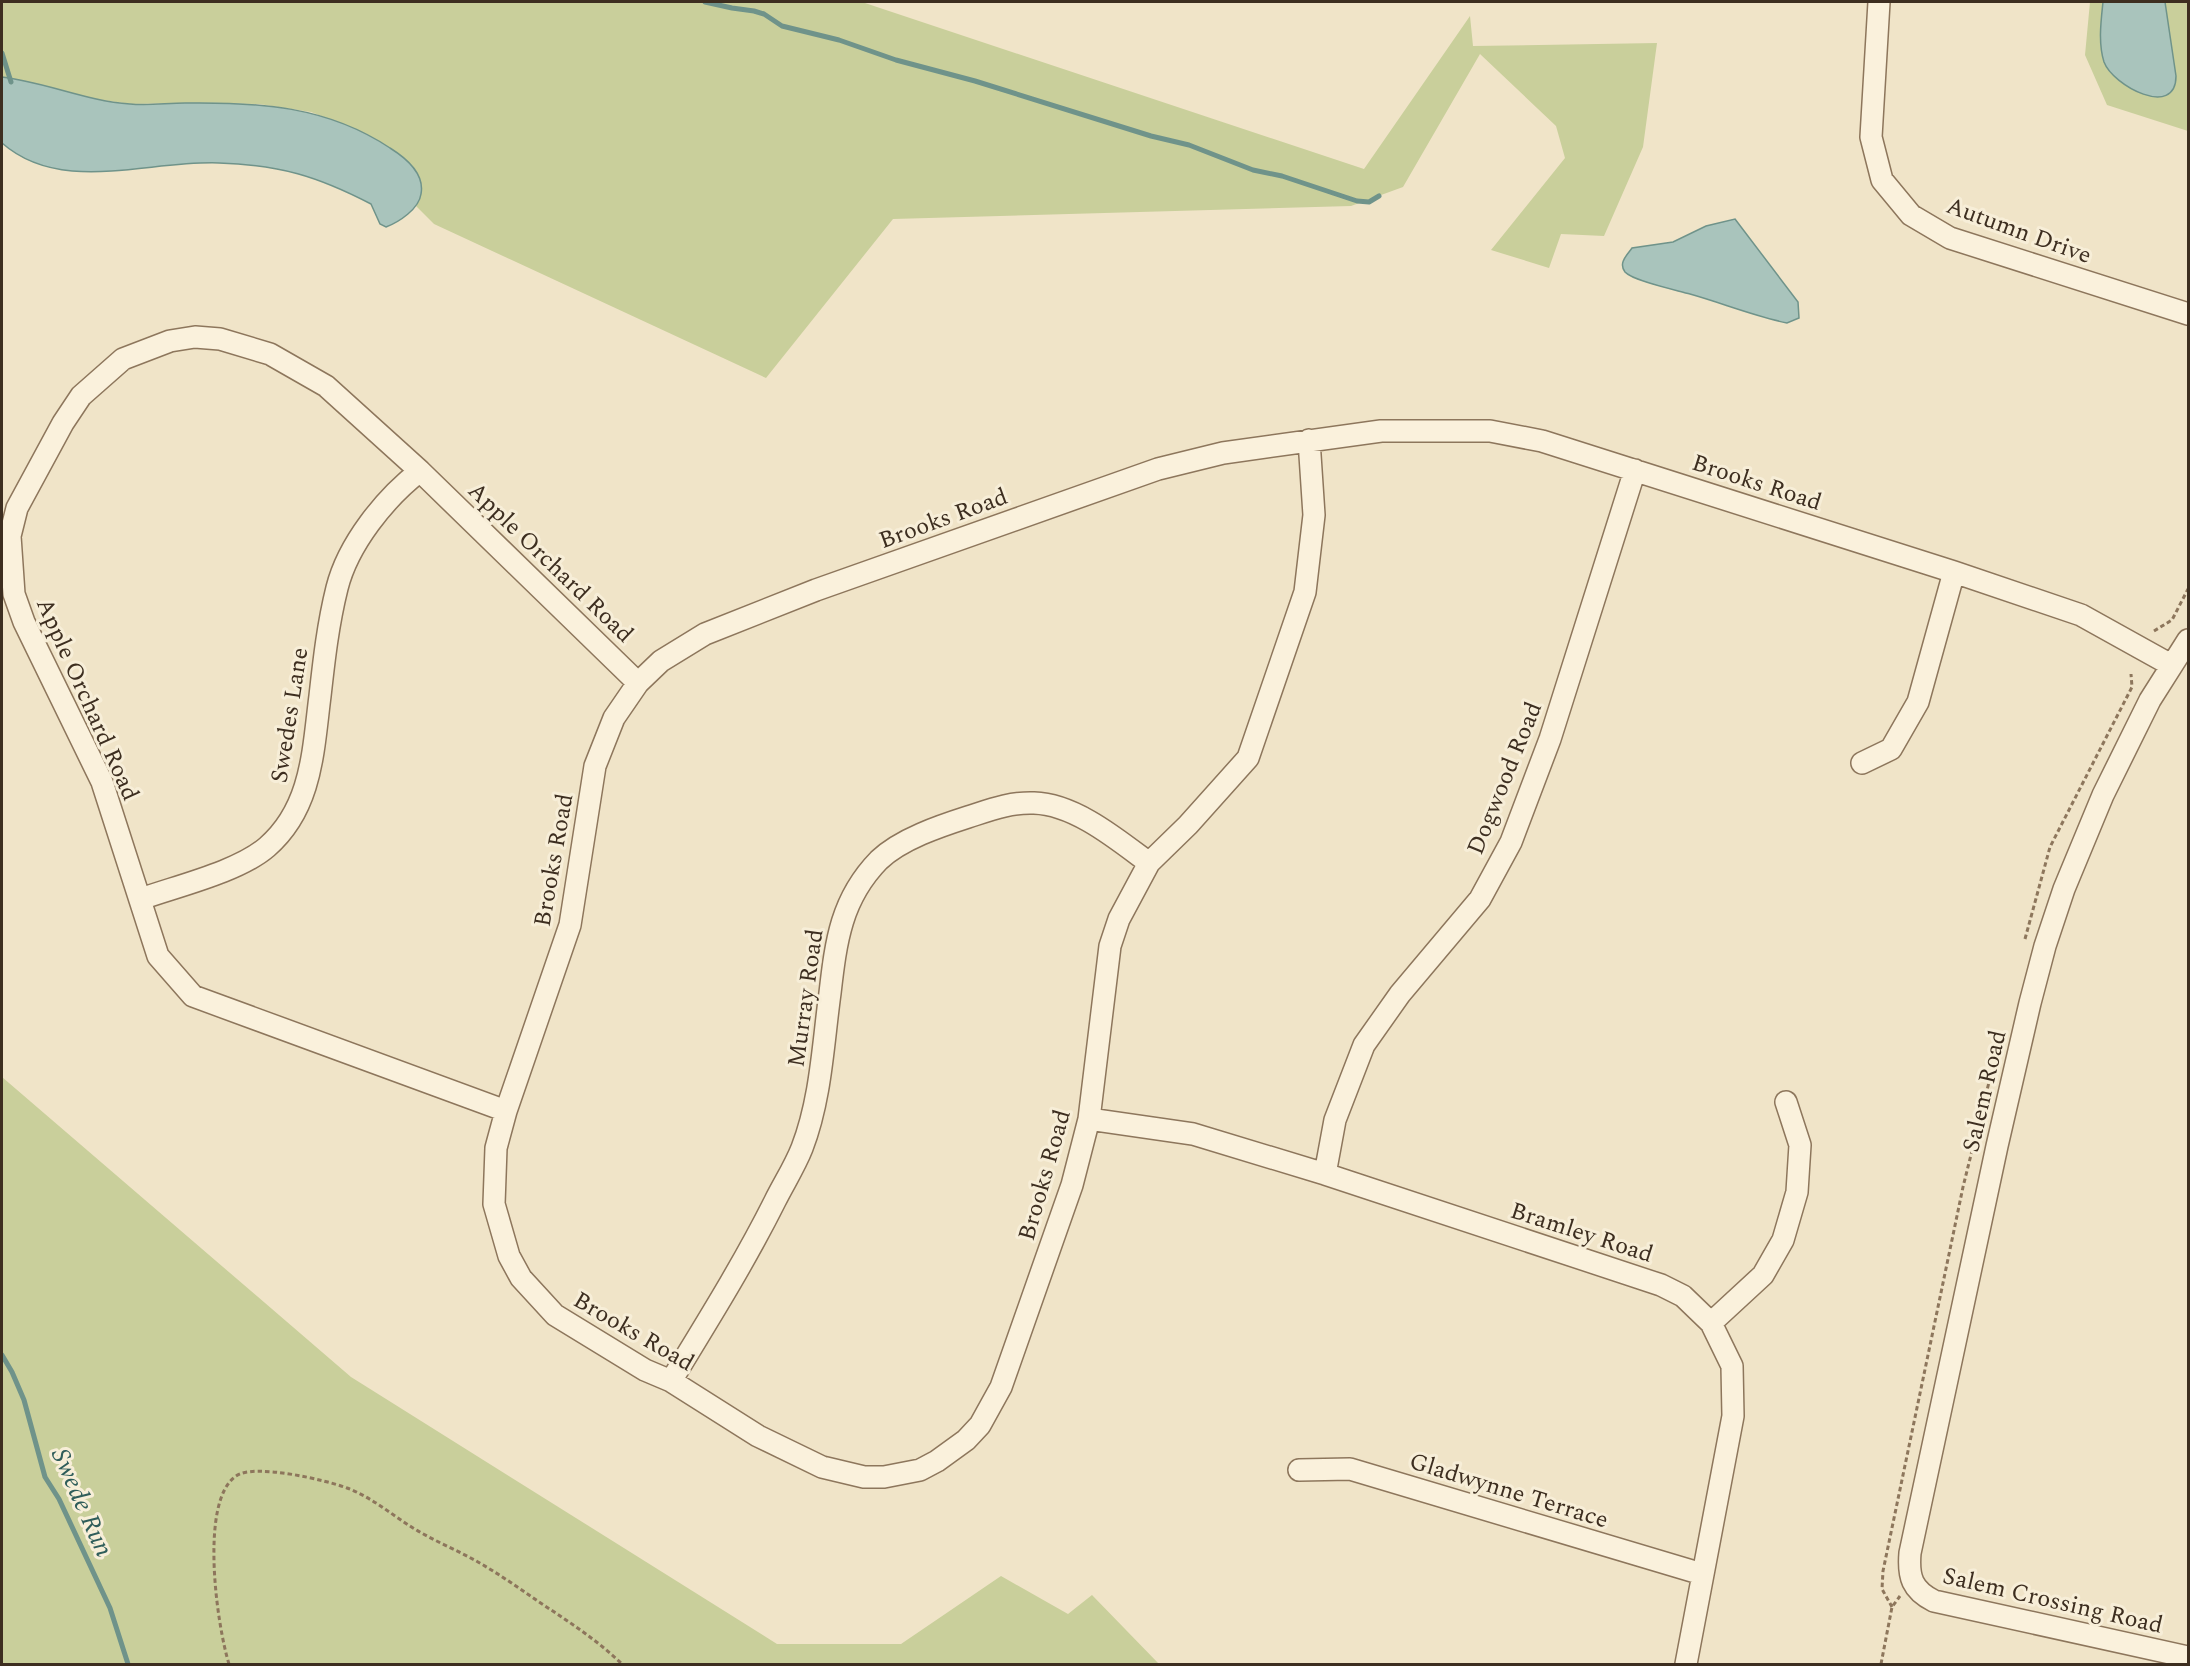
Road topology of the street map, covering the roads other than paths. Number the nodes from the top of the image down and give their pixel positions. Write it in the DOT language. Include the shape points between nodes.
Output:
graph roads {
  1 [pos="1879,2"];
  2 [pos="2188,314"];
  3 [pos="1309,440"];
  4 [pos="1635,470"];
  5 [pos="420,471"];
  6 [pos="1954,572"];
  7 [pos="2188,639"];
  8 [pos="2171,665"];
  9 [pos="638,683"];
  10 [pos="1862,763"];
  11 [pos="1149,863"];
  12 [pos="141,899"];
  13 [pos="1786,1102"];
  14 [pos="506,1111"];
  15 [pos="1089,1119"];
  16 [pos="1325,1174"];
  17 [pos="1711,1323"];
  18 [pos="671,1381"];
  19 [pos="1299,1470"];
  20 [pos="1702,1574"];
  21 [pos="1912,1581"];
  22 [pos="2188,1657"];
  23 [pos="1686,1665"];
  1 -- 2 [label="street, Autumn Drive" via="1871,136 1882,180 1911,215 1950,237"];
  3 -- 4 [label="street, Brooks Road" via="1381,431 1490,431 1542,441"];
  3 -- 9 [label="street, Brooks Road" via="1223,453 1158,469 816,590 705,634 662,661"];
  3 -- 11 [label="street, Brooks Road" via="1314,515 1305,592 1248,758"];
  4 -- 6 [label="street, Brooks Road"];
  4 -- 16 [label="street, Dogwood Road" via="1550,738 1511,842 1480,899 1400,994 1364,1045 1335,1120"];
  5 -- 9 [label="street, Apple Orchard Road"];
  5 -- 12 [label="street, Swedes Lane" via="399,488 359,537 338,586 325,646 311,771 302,799 287,825 267,847 242,864"];
  5 -- 12 [label="street, Apple Orchard Road" via="326,386 270,354 220,339 170,341 123,359 81,396 63,423 17,508 10,537 14,594 102,782"];
  6 -- 8 [label="street, Brooks Road" via="2081,615"];
  6 -- 10 [label="street" via="1918,702 1891,749"];
  7 -- 8 [label="street, Salem Road"];
  8 -- 21 [label="street, Salem Road" via="2103,795 2045,946 1913,1541 1909,1568"];
  9 -- 14 [label="street, Brooks Road" via="614,718 595,766 570,925"];
  11 -- 15 [label="street, Brooks Road" via="1119,919 1110,946"];
  11 -- 18 [label="street, Murray Road" via="1108,832 1066,810 1036,803 1004,806 941,825 881,859 859,884 844,912 836,942 818,1092 802,1148 748,1255"];
  12 -- 14 [label="street, Apple Orchard Road" via="158,956 193,996"];
  13 -- 17 [label="street" via="1800,1145 1797,1192 1783,1240 1763,1275"];
  14 -- 18 [label="street, Brooks Road" via="496,1148 494,1204 509,1256 521,1278 555,1315 645,1370"];
  15 -- 16 [label="street, Bramley Road" via="1193,1134"];
  15 -- 18 [label="street, Brooks Road" via="1072,1185 1001,1387 980,1425 937,1461 920,1470 884,1477 864,1477 822,1467 758,1436"];
  16 -- 17 [label="street, Bramley Road" via="1662,1285 1683,1296"];
  17 -- 20 [label="street, Bramley Road" via="1732,1366 1733,1416"];
  19 -- 20 [label="street, Gladwynne Terrace" via="1350,1469"];
  20 -- 23 [label="street, Bramley Road"];
  21 -- 22 [label="street, Salem Crossing Road" via="1922,1595 1934,1601"];
}
